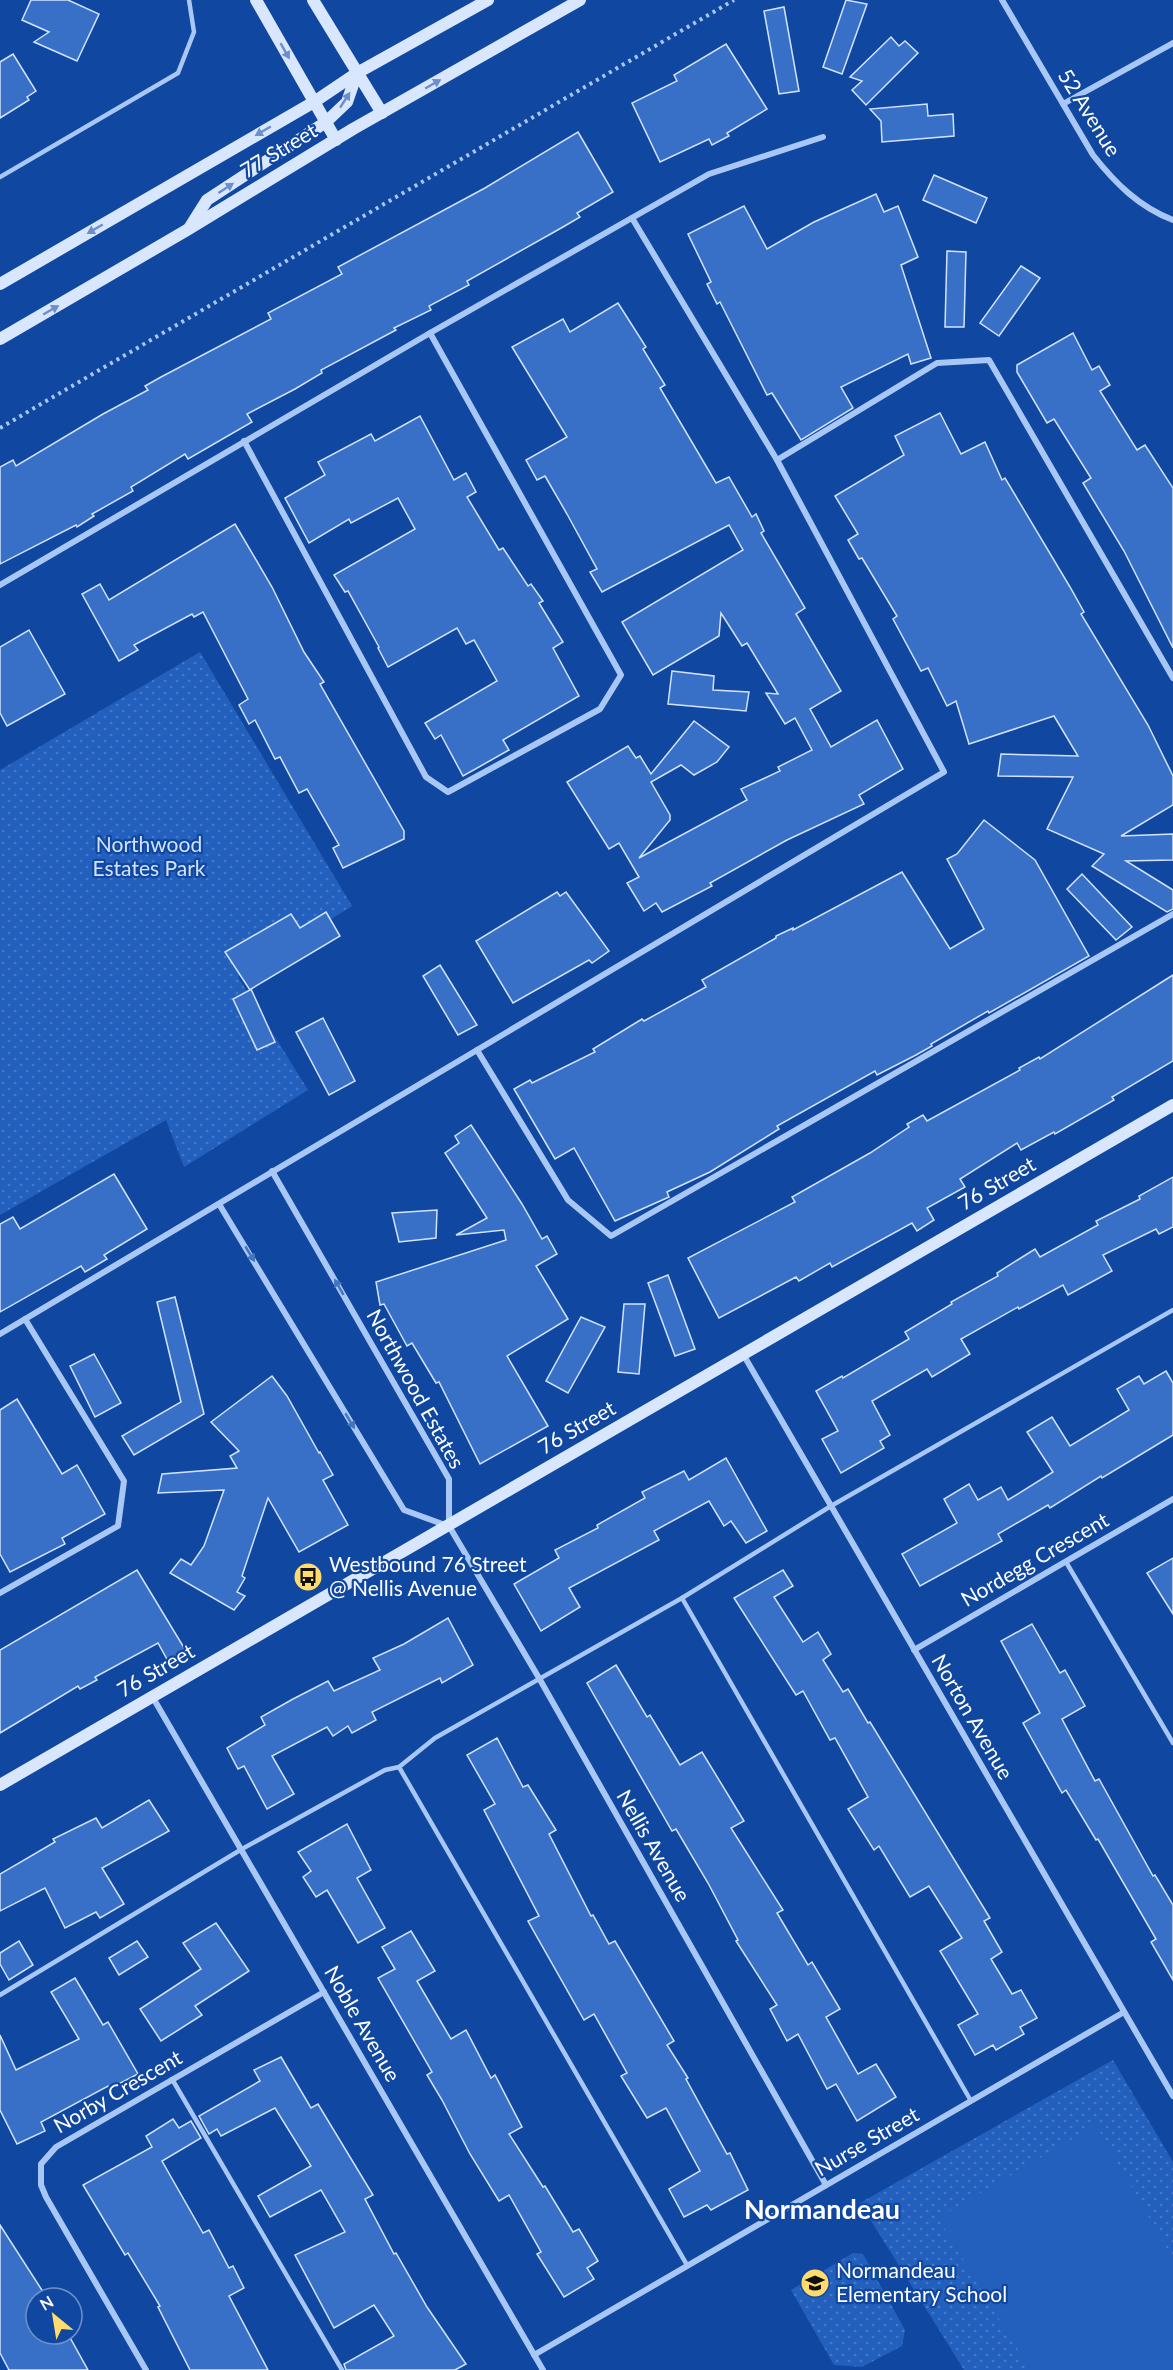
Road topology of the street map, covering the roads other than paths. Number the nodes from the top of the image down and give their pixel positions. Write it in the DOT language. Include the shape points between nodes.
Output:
graph roads {
  1 [pos="189,0"];
  2 [pos="256,0"];
  3 [pos="313,0"];
  4 [pos="488,0"];
  5 [pos="580,0"];
  6 [pos="1002,0"];
  7 [pos="1173,43"];
  8 [pos="357,73"];
  9 [pos="314,102"];
  10 [pos="1063,104"];
  11 [pos="382,113"];
  12 [pos="326,122"];
  13 [pos="823,137"];
  14 [pos="336,140"];
  15 [pos="0,177"];
  16 [pos="632,218"];
  17 [pos="1173,220"];
  18 [pos="187,230"];
  19 [pos="0,284"];
  20 [pos="430,333"];
  21 [pos="0,339"];
  22 [pos="244,441"];
  23 [pos="777,460"];
  24 [pos="0,585"];
  25 [pos="1173,678"];
  26 [pos="1173,914"];
  27 [pos="477,1050"];
  28 [pos="1173,1105"];
  29 [pos="273,1172"];
  30 [pos="219,1204"];
  31 [pos="1173,1310"];
  32 [pos="25,1319"];
  33 [pos="0,1334"];
  34 [pos="743,1354"];
  35 [pos="1173,1499"];
  36 [pos="831,1506"];
  37 [pos="449,1526"];
  38 [pos="1066,1562"];
  39 [pos="0,1593"];
  40 [pos="682,1598"];
  41 [pos="914,1650"];
  42 [pos="539,1678"];
  43 [pos="152,1696"];
  44 [pos="1173,1743"];
  45 [pos="399,1767"];
  46 [pos="0,1785"];
  47 [pos="242,1849"];
  48 [pos="324,1992"];
  49 [pos="0,1995"];
  50 [pos="1124,2012"];
  51 [pos="172,2079"];
  52 [pos="1173,2096"];
  53 [pos="971,2101"];
  54 [pos="826,2185"];
  55 [pos="687,2265"];
  56 [pos="534,2355"];
  57 [pos="146,2370"];
  58 [pos="342,2370"];
  59 [pos="543,2370"];
  1 -- 15 [label="lane" via="194,32 178,73"];
  2 -- 9 [label="street, one-way"];
  3 -- 8 [label="street"];
  4 -- 8 [label="street, 77 Street"];
  11 -- 5 [label="street, 77 Street, one-way"];
  6 -- 10 [label="street, 52 Avenue"];
  7 -- 10 [label="street"];
  8 -- 9 [label="street, 77 Street"];
  8 -- 11 [label="street"];
  12 -- 8 [label="street, one-way" via="347,102"];
  9 -- 12 [label="street"];
  9 -- 19 [label="street, 77 Street, one-way"];
  10 -- 17 [label="street, 52 Avenue" via="1111,177 1154,213"];
  11 -- 14 [label="street, 77 Street"];
  12 -- 14 [label="street"];
  18 -- 12 [label="street, one-way" via="207,200"];
  13 -- 16 [label="street" via="709,174"];
  14 -- 18 [label="street, 77 Street"];
  16 -- 20 [label="street"];
  16 -- 23 [label="street"];
  21 -- 18 [label="street, 77 Street, one-way"];
  20 -- 22 [label="street"];
  20 -- 22 [label="street" via="621,675 600,709 448,792 426,777"];
  22 -- 24 [label="street"];
  23 -- 25 [label="street" via="937,363 989,360"];
  23 -- 27 [label="street" via="944,772"];
  26 -- 27 [label="street" via="611,1236 568,1200"];
  27 -- 29 [label="street"];
  28 -- 34 [label="street, 76 Street"];
  29 -- 30 [label="street"];
  37 -- 29 [label="street, Northwood Estates, one-way" via="449,1479"];
  30 -- 32 [label="street"];
  30 -- 37 [label="street, one-way" via="404,1509"];
  31 -- 36 [label="lane"];
  32 -- 33 [label="street"];
  32 -- 39 [label="street" via="124,1481 118,1526"];
  34 -- 36 [label="street, Norton Avenue"];
  34 -- 37 [label="street, 76 Street"];
  35 -- 38 [label="street, Nordegg Crescent"];
  36 -- 40 [label="lane"];
  36 -- 41 [label="street, Norton Avenue"];
  37 -- 42 [label="street, Nellis Avenue"];
  37 -- 43 [label="street, 76 Street"];
  38 -- 41 [label="street, Nordegg Crescent"];
  38 -- 44 [label="lane"];
  40 -- 42 [label="lane"];
  40 -- 53 [label="lane"];
  41 -- 50 [label="street, Norton Avenue"];
  42 -- 45 [label="lane" via="435,1738"];
  42 -- 54 [label="street, Nellis Avenue"];
  43 -- 46 [label="street, 76 Street"];
  43 -- 47 [label="street, Noble Avenue"];
  45 -- 47 [label="lane" via="385,1770"];
  45 -- 55 [label="lane"];
  47 -- 48 [label="street, Noble Avenue"];
  47 -- 49 [label="lane"];
  48 -- 51 [label="street, Norby Crescent"];
  48 -- 56 [label="street, Noble Avenue"];
  50 -- 52 [label="street, Norton Avenue"];
  50 -- 53 [label="street, Nurse Street"];
  51 -- 57 [label="street, Norby Crescent" via="56,2147 41,2164 40,2172 46,2197"];
  51 -- 58 [label="lane"];
  53 -- 54 [label="street, Nurse Street"];
  54 -- 55 [label="street, Nurse Street"];
  55 -- 56 [label="street, Nurse Street"];
  56 -- 59 [label="street, Noble Avenue"];
}
